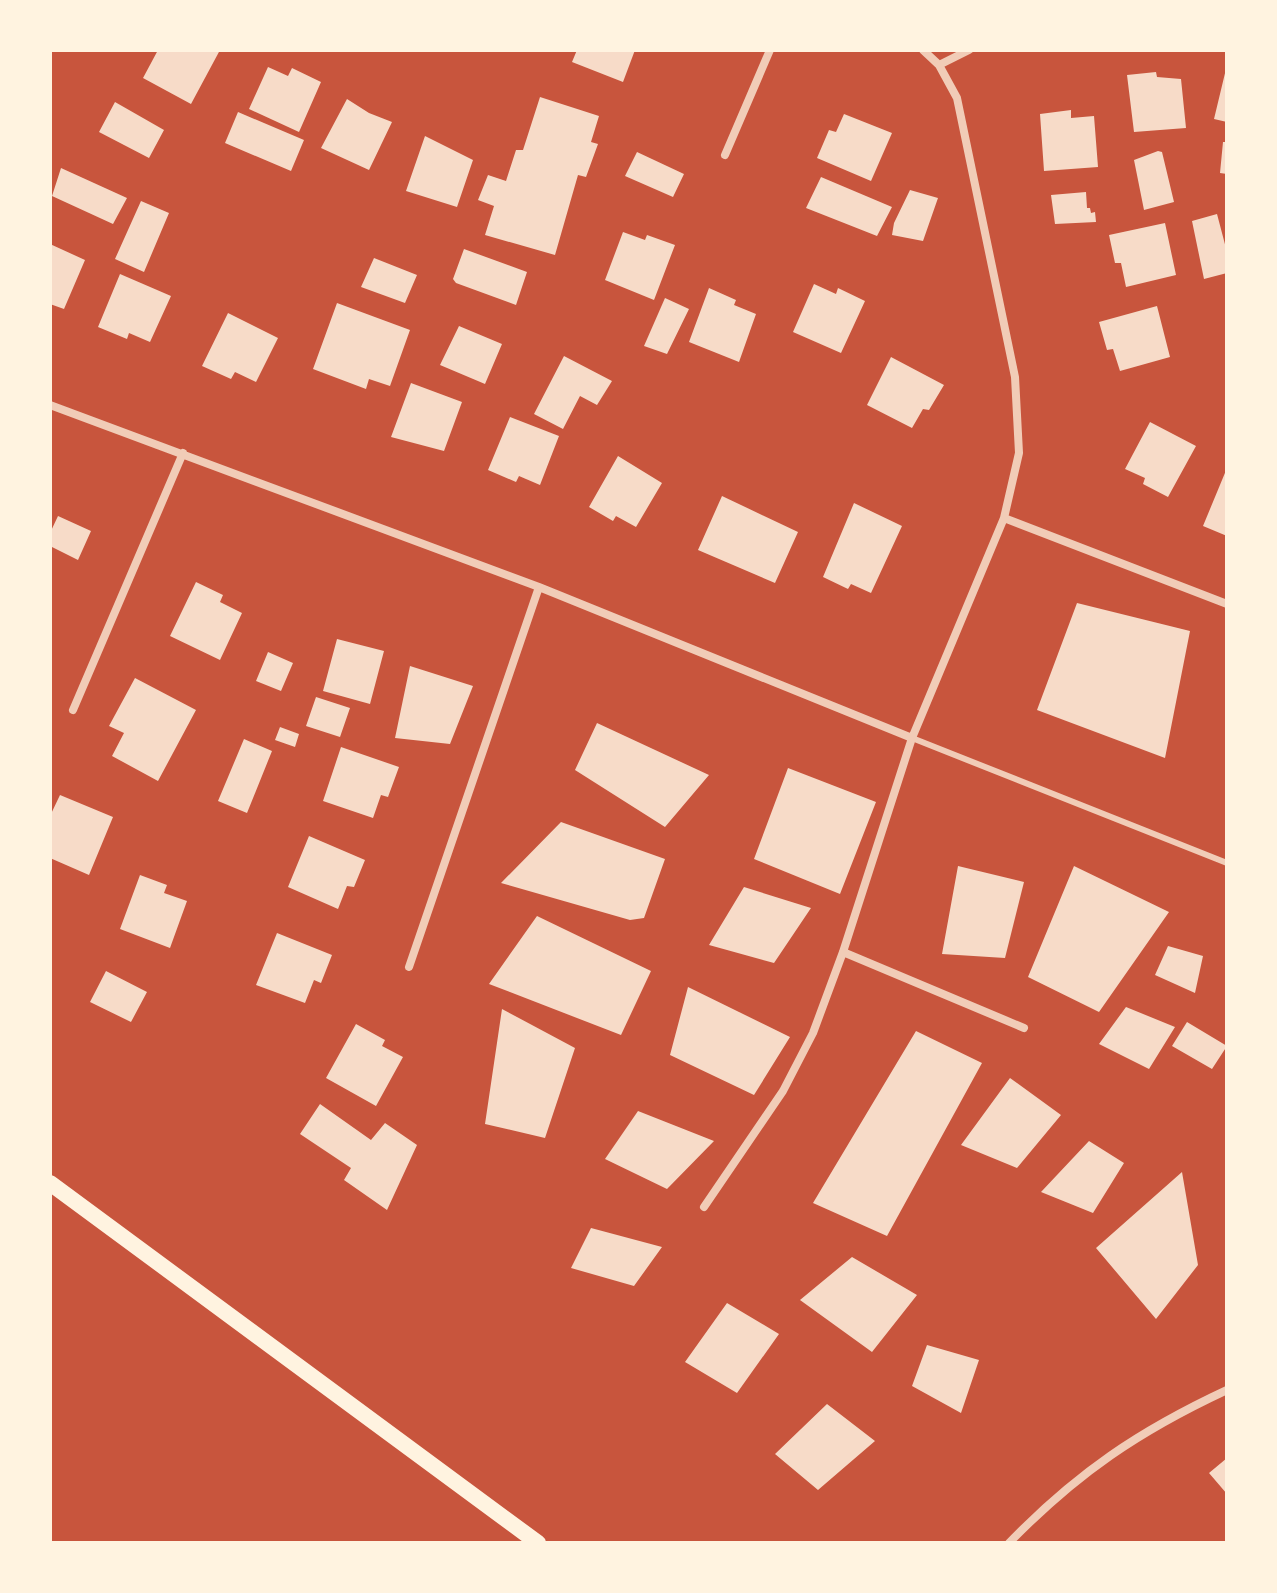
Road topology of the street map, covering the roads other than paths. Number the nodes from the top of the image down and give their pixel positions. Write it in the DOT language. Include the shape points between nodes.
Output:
graph roads {
  1 [pos="770,50"];
  2 [pos="923,50"];
  3 [pos="969,50"];
  4 [pos="939,65"];
  5 [pos="725,155"];
  6 [pos="50,405"];
  7 [pos="183,453"];
  8 [pos="1004,518"];
  9 [pos="539,587"];
  10 [pos="1227,604"];
  11 [pos="73,710"];
  12 [pos="912,738"];
  13 [pos="1227,863"];
  14 [pos="843,952"];
  15 [pos="409,967"];
  16 [pos="1024,1028"];
  17 [pos="50,1183"];
  18 [pos="704,1207"];
  19 [pos="1227,1390"];
  20 [pos="538,1543"];
  21 [pos="1009,1543"];
  1 -- 5 [label="street"];
  2 -- 4 [label="street"];
  3 -- 4 [label="street"];
  4 -- 8 [label="street" via="957,98 1015,377 1019,453"];
  6 -- 7 [label="street"];
  7 -- 9 [label="street"];
  7 -- 11 [label="street"];
  8 -- 10 [label="street"];
  8 -- 12 [label="street"];
  9 -- 12 [label="street"];
  9 -- 15 [label="street"];
  12 -- 13 [label="lane"];
  12 -- 14 [label="street"];
  14 -- 16 [label="street"];
  14 -- 18 [label="street" via="813,1033 783,1091"];
  17 -- 20 [label="main road"];
  19 -- 21 [label="street" via="1130,1440"];
}
